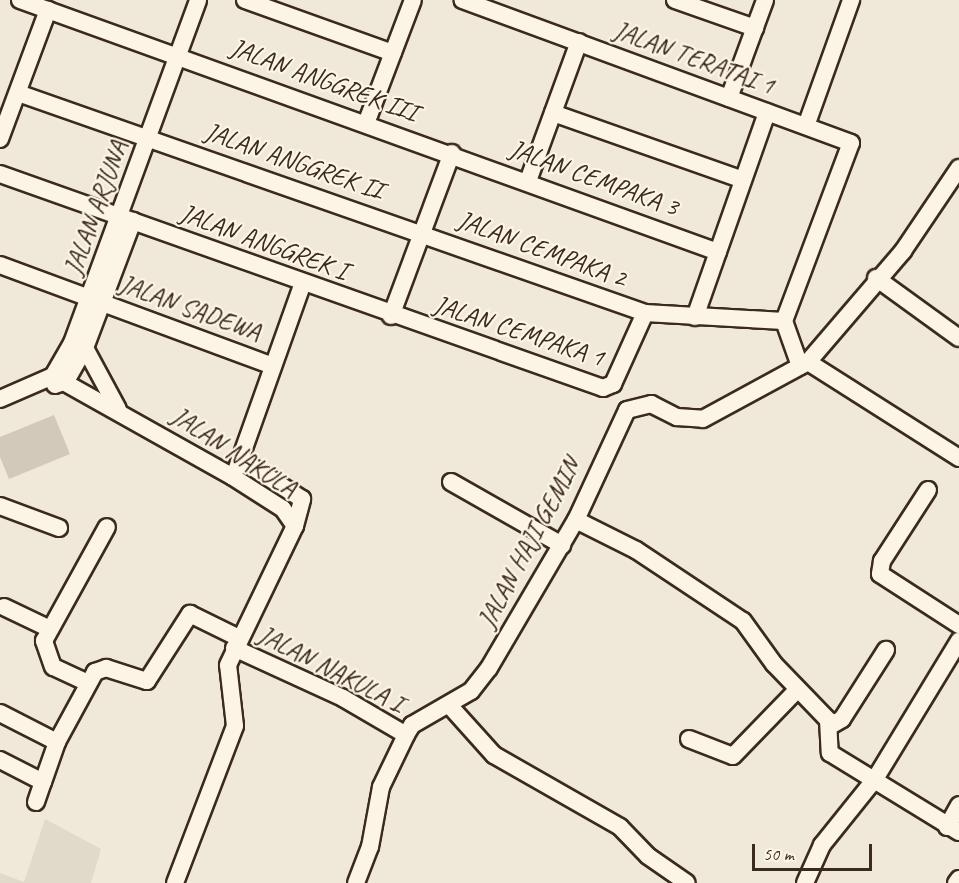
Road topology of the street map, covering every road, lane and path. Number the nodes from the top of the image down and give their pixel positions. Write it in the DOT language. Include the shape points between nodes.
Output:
graph roads {
  1 [pos="20,0"];
  2 [pos="198,0"];
  3 [pos="245,0"];
  4 [pos="413,0"];
  5 [pos="462,0"];
  6 [pos="675,0"];
  7 [pos="765,0"];
  8 [pos="851,0"];
  9 [pos="499,6"];
  10 [pos="48,10"];
  11 [pos="755,28"];
  12 [pos="579,42"];
  13 [pos="393,53"];
  14 [pos="179,54"];
  15 [pos="18,93"];
  16 [pos="729,98"];
  17 [pos="767,112"];
  18 [pos="553,113"];
  19 [pos="368,121"];
  20 [pos="806,126"];
  21 [pos="149,137"];
  22 [pos="0,139"];
  23 [pos="452,153"];
  24 [pos="959,168"];
  25 [pos="0,174"];
  26 [pos="743,180"];
  27 [pos="528,181"];
  28 [pos="953,190"];
  29 [pos="127,218"];
  30 [pos="422,233"];
  31 [pos="718,252"];
  32 [pos="0,265"];
  33 [pos="876,278"];
  34 [pos="303,284"];
  35 [pos="95,300"];
  36 [pos="645,313"];
  37 [pos="391,316"];
  38 [pos="695,317"];
  39 [pos="784,321"];
  40 [pos="958,335"];
  41 [pos="79,345"];
  42 [pos="804,364"];
  43 [pos="273,366"];
  44 [pos="59,378"];
  45 [pos="0,399"];
  46 [pos="0,409"];
  47 [pos="118,409"];
  48 [pos="959,458"];
  49 [pos="241,460"];
  50 [pos="233,477"];
  51 [pos="451,482"];
  52 [pos="928,490"];
  53 [pos="0,506"];
  54 [pos="576,520"];
  55 [pos="295,526"];
  56 [pos="107,527"];
  57 [pos="59,528"];
  58 [pos="562,545"];
  59 [pos="4,607"];
  60 [pos="959,625"];
  61 [pos="50,629"];
  62 [pos="959,641"];
  63 [pos="237,643"];
  64 [pos="886,650"];
  65 [pos="88,683"];
  66 [pos="798,689"];
  67 [pos="449,705"];
  68 [pos="0,713"];
  69 [pos="830,726"];
  70 [pos="406,735"];
  71 [pos="689,739"];
  72 [pos="57,742"];
  73 [pos="0,759"];
  74 [pos="875,779"];
  75 [pos="43,782"];
  76 [pos="36,802"];
  77 [pos="959,805"];
  78 [pos="953,829"];
  79 [pos="959,879"];
  80 [pos="175,883"];
  81 [pos="356,883"];
  82 [pos="687,883"];
  83 [pos="805,883"];
  84 [pos="956,883"];
  1 -- 10 [label="street, JALAN ANGGREK III"];
  2 -- 14 [label="street, JALAN ARJUNA"];
  3 -- 13 [label="street"];
  4 -- 13 [label="street"];
  5 -- 9 [label="street, JALAN TERATAI 1"];
  6 -- 11 [label="street"];
  7 -- 11 [label="street"];
  8 -- 20 [label="street"];
  9 -- 12 [label="street, JALAN TERATAI 1"];
  10 -- 14 [label="street, JALAN ANGGREK III"];
  10 -- 15 [label="street"];
  11 -- 16 [label="street"];
  12 -- 16 [label="street, JALAN TERATAI 1"];
  12 -- 18 [label="street"];
  13 -- 19 [label="street"];
  14 -- 19 [label="street, JALAN ANGGREK III"];
  14 -- 21 [label="street, JALAN ARJUNA"];
  15 -- 21 [label="street, JALAN ANGGREK II"];
  15 -- 22 [label="street"];
  16 -- 17 [label="street, JALAN TERATAI 1"];
  17 -- 20 [label="street, JALAN TERATAI 1"];
  17 -- 26 [label="street"];
  18 -- 26 [label="street"];
  18 -- 27 [label="street"];
  19 -- 23 [label="street, JALAN ANGGREK III"];
  20 -- 39 [label="street, JALAN TERATAI 1" via="851,143"];
  21 -- 29 [label="street, JALAN ARJUNA"];
  21 -- 30 [label="street, JALAN ANGGREK II"];
  23 -- 27 [label="street, JALAN CEMPAKA 3"];
  23 -- 30 [label="street"];
  24 -- 28 [label="street, JALAN HAJI GEMIN"];
  25 -- 29 [label="street, JALAN ANGGREK I"];
  26 -- 31 [label="street"];
  27 -- 31 [label="street, JALAN CEMPAKA 3"];
  28 -- 33 [label="street, JALAN HAJI GEMIN"];
  29 -- 34 [label="street, JALAN ANGGREK I"];
  29 -- 35 [label="street, JALAN ARJUNA"];
  30 -- 36 [label="street, JALAN CEMPAKA 2"];
  30 -- 37 [label="street"];
  31 -- 38 [label="street"];
  32 -- 35 [label="street, JALAN SADEWA"];
  33 -- 40 [label="street"];
  33 -- 42 [label="street, JALAN HAJI GEMIN"];
  34 -- 37 [label="street, JALAN ANGGREK I"];
  34 -- 43 [label="street"];
  35 -- 41 [label="street, JALAN ARJUNA"];
  35 -- 43 [label="street, JALAN SADEWA"];
  36 -- 37 [label="street, JALAN CEMPAKA 1" via="613,384 603,388"];
  36 -- 38 [label="street"];
  38 -- 39 [label="street"];
  39 -- 42 [label="street"];
  41 -- 44 [label="street, JALAN ARJUNA"];
  41 -- 47 [label="street"];
  42 -- 48 [label="street"];
  42 -- 54 [label="street, JALAN HAJI GEMIN" via="703,419 676,417 651,404 627,410"];
  43 -- 49 [label="street"];
  44 -- 45 [label="street"];
  44 -- 46 [label="street"];
  44 -- 47 [label="street, JALAN NAKULA"];
  47 -- 50 [label="street, JALAN NAKULA"];
  49 -- 50 [label="street"];
  49 -- 55 [label="street, JALAN NAKULA" via="302,499"];
  50 -- 55 [label="street, JALAN NAKULA" via="283,509"];
  51 -- 58 [label="street"];
  52 -- 60 [label="street" via="882,561 880,574"];
  53 -- 57 [label="street"];
  54 -- 58 [label="street, JALAN HAJI GEMIN"];
  54 -- 66 [label="street" via="636,550 743,621"];
  55 -- 63 [label="street"];
  56 -- 61 [label="street"];
  58 -- 67 [label="street, JALAN HAJI GEMIN" via="489,668 471,691"];
  59 -- 61 [label="street"];
  61 -- 65 [label="street" via="45,641 47,660"];
  62 -- 74 [label="street"];
  63 -- 65 [label="street, JALAN NAKULA I" via="190,614 147,681 106,668"];
  63 -- 70 [label="street, JALAN NAKULA I"];
  63 -- 80 [label="street" via="228,665 235,726"];
  64 -- 69 [label="street" via="842,719"];
  65 -- 72 [label="street"];
  66 -- 69 [label="street"];
  66 -- 71 [label="street" via="733,756"];
  67 -- 70 [label="street, JALAN HAJI GEMIN" via="412,725"];
  67 -- 82 [label="street" via="494,755 620,827 648,856"];
  68 -- 72 [label="street"];
  69 -- 74 [label="street" via="830,753"];
  70 -- 81 [label="street, JALAN HAJI GEMIN" via="381,787 373,836"];
  72 -- 75 [label="street"];
  73 -- 75 [label="street"];
  74 -- 78 [label="street"];
  74 -- 83 [label="street" via="822,844"];
  75 -- 76 [label="street"];
  77 -- 78 [label="street"];
  79 -- 84 [label="street"];
}
